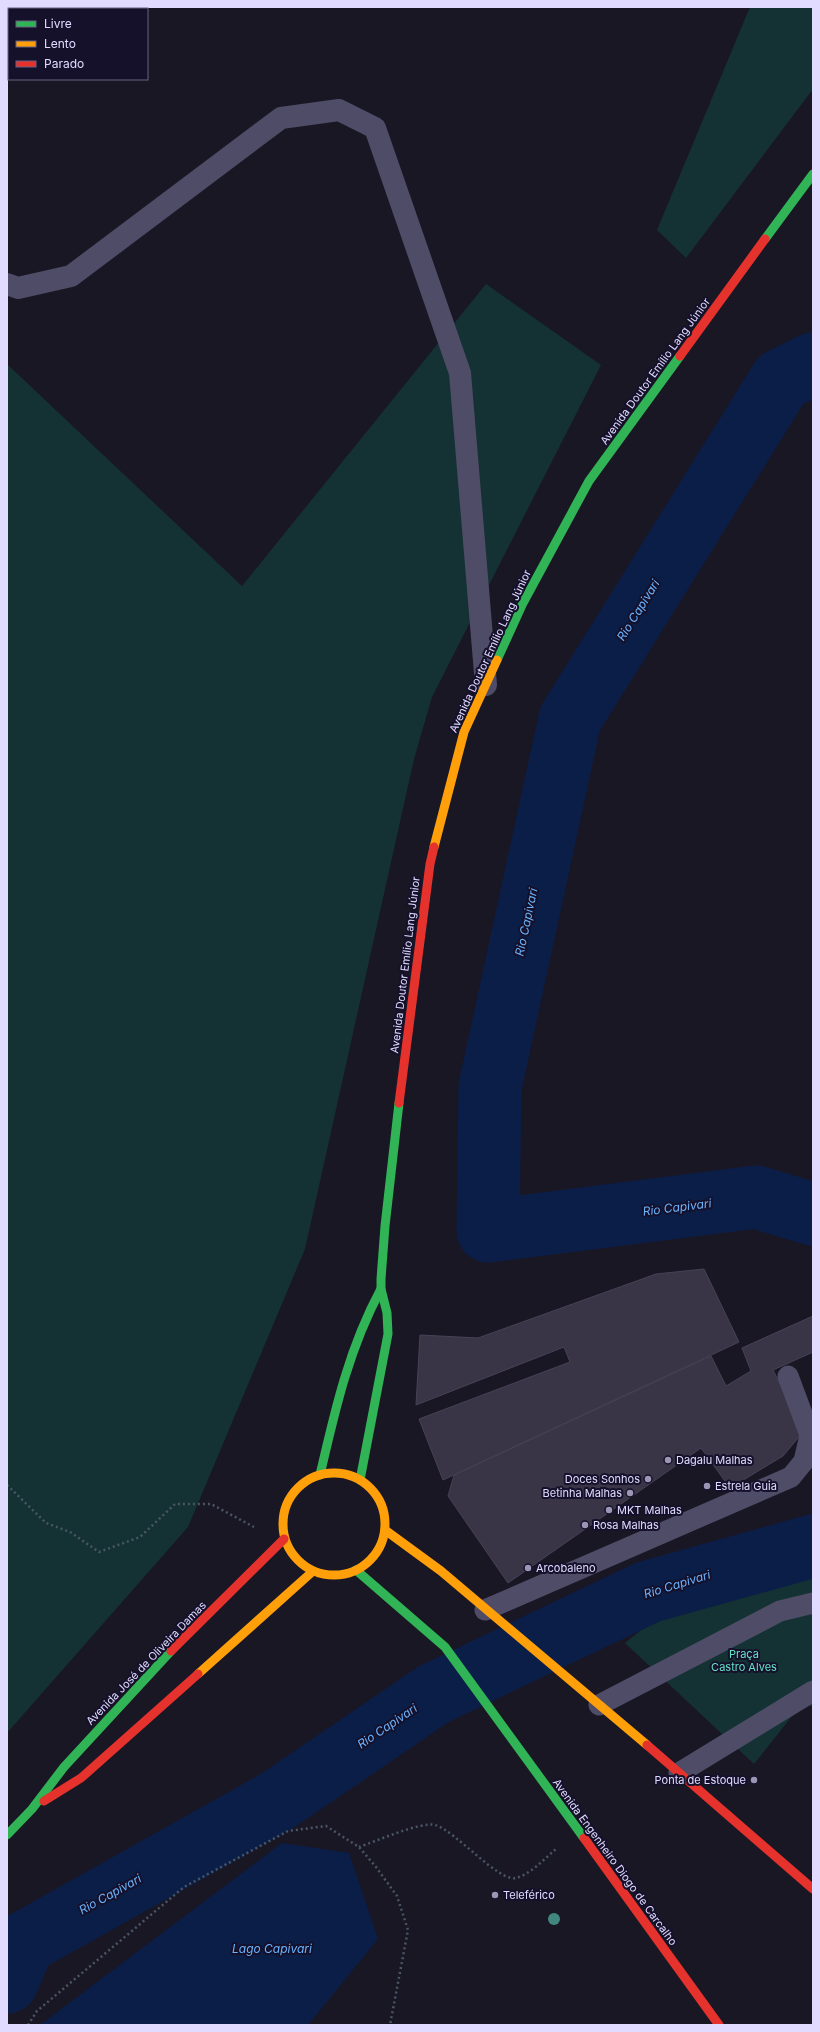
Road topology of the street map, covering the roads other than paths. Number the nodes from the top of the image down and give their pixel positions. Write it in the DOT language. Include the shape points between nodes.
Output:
graph roads {
  1 [pos="813,174"];
  2 [pos="7,284"];
  3 [pos="486,685"];
  4 [pos="381,1289"];
  5 [pos="788,1376"];
  6 [pos="320,1475"];
  7 [pos="360,1480"];
  8 [pos="385,1530"];
  9 [pos="284,1539"];
  10 [pos="356,1570"];
  11 [pos="312,1572"];
  12 [pos="813,1603"];
  13 [pos="490,1614"];
  14 [pos="813,1691"];
  15 [pos="599,1705"];
  16 [pos="679,1773"];
  17 [pos="32,1809"];
  18 [pos="7,1835"];
  19 [pos="813,1889"];
  20 [pos="718,2025"];
  1 -- 3 [label="street, Avenida Doutor Emílio Lang Júnior" via="589,481 523,603"];
  2 -- 3 [label="street" via="18,288 71,276 281,118 339,110 375,128 460,373"];
  3 -- 4 [label="street, Avenida Doutor Emílio Lang Júnior" via="464,732 430,864 385,1226"];
  4 -- 6 [label="street, Avenida Doutor Emílio Lang Júnior" via="365,1319 338,1396"];
  4 -- 7 [label="street, Avenida Doutor Emílio Lang Júnior" via="387,1313 388,1334"];
  5 -- 13 [label="lane" via="810,1435 804,1461 791,1477"];
  6 -- 7 [label="street" via="340,1474"];
  6 -- 9 [label="street" via="302,1484 289,1500 283,1520"];
  7 -- 8 [label="street" via="374,1493 384,1511"];
  8 -- 10 [label="street" via="376,1554"];
  8 -- 13 [label="street" via="441,1571"];
  9 -- 11 [label="street" via="294,1558"];
  9 -- 17 [label="street, Avenida José de Oliveira Damas" via="176,1646 64,1767"];
  10 -- 11 [label="street" via="335,1576"];
  10 -- 20 [label="street, Avenida Engenheiro Diogo de Carcalho" via="445,1647"];
  11 -- 17 [label="street, Avenida José de Oliveira Damas" via="81,1778"];
  12 -- 15 [label="lane" via="780,1611"];
  13 -- 15 [label="street"];
  14 -- 16 [label="lane"];
  15 -- 16 [label="street"];
  16 -- 19 [label="street"];
  17 -- 18 [label="street, Avenida José de Oliveira Damas"];
}
